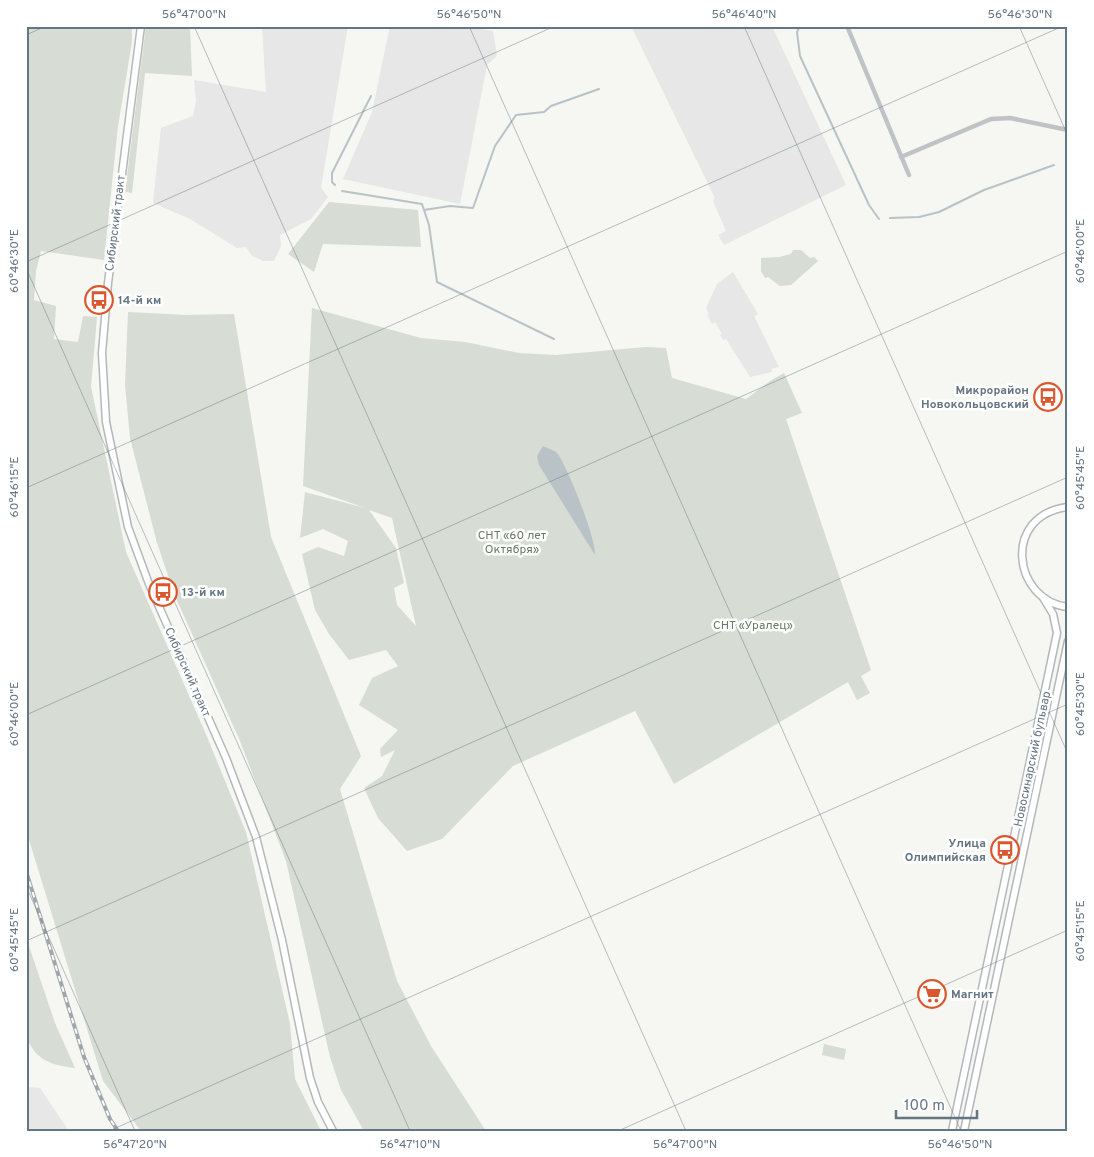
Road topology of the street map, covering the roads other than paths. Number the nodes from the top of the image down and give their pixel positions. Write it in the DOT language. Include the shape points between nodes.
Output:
graph roads {
  1 [pos="140,26"];
  2 [pos="847,26"];
  3 [pos="1068,130"];
  4 [pos="901,157"];
  5 [pos="909,175"];
  6 [pos="1068,503"];
  7 [pos="1068,507"];
  8 [pos="1059,508"];
  9 [pos="1042,596"];
  10 [pos="1068,607"];
  11 [pos="1068,641"];
  12 [pos="1066,652"];
  13 [pos="333,1131"];
  14 [pos="952,1131"];
  15 [pos="964,1131"];
  1 -- 13 [label="street, Сибирский тракт" via="108,283 102,353 106,422 128,527 256,837 282,940 310,1078"];
  2 -- 4 [label="street"];
  3 -- 4 [label="street" via="1010,118 991,119"];
  4 -- 5 [label="street"];
  6 -- 8 [label="street"];
  7 -- 8 [label="street"];
  8 -- 9 [label="street, Новосинарский бульвар" via="1033,521 1023,540 1022,559 1028,578"];
  9 -- 10 [label="street"];
  9 -- 14 [label="street, Новосинарский бульвар" via="1053,614 1057,633"];
  11 -- 12 [label="street, Новосинарский бульвар"];
  12 -- 15 [label="street, Новосинарский бульвар"];
}
